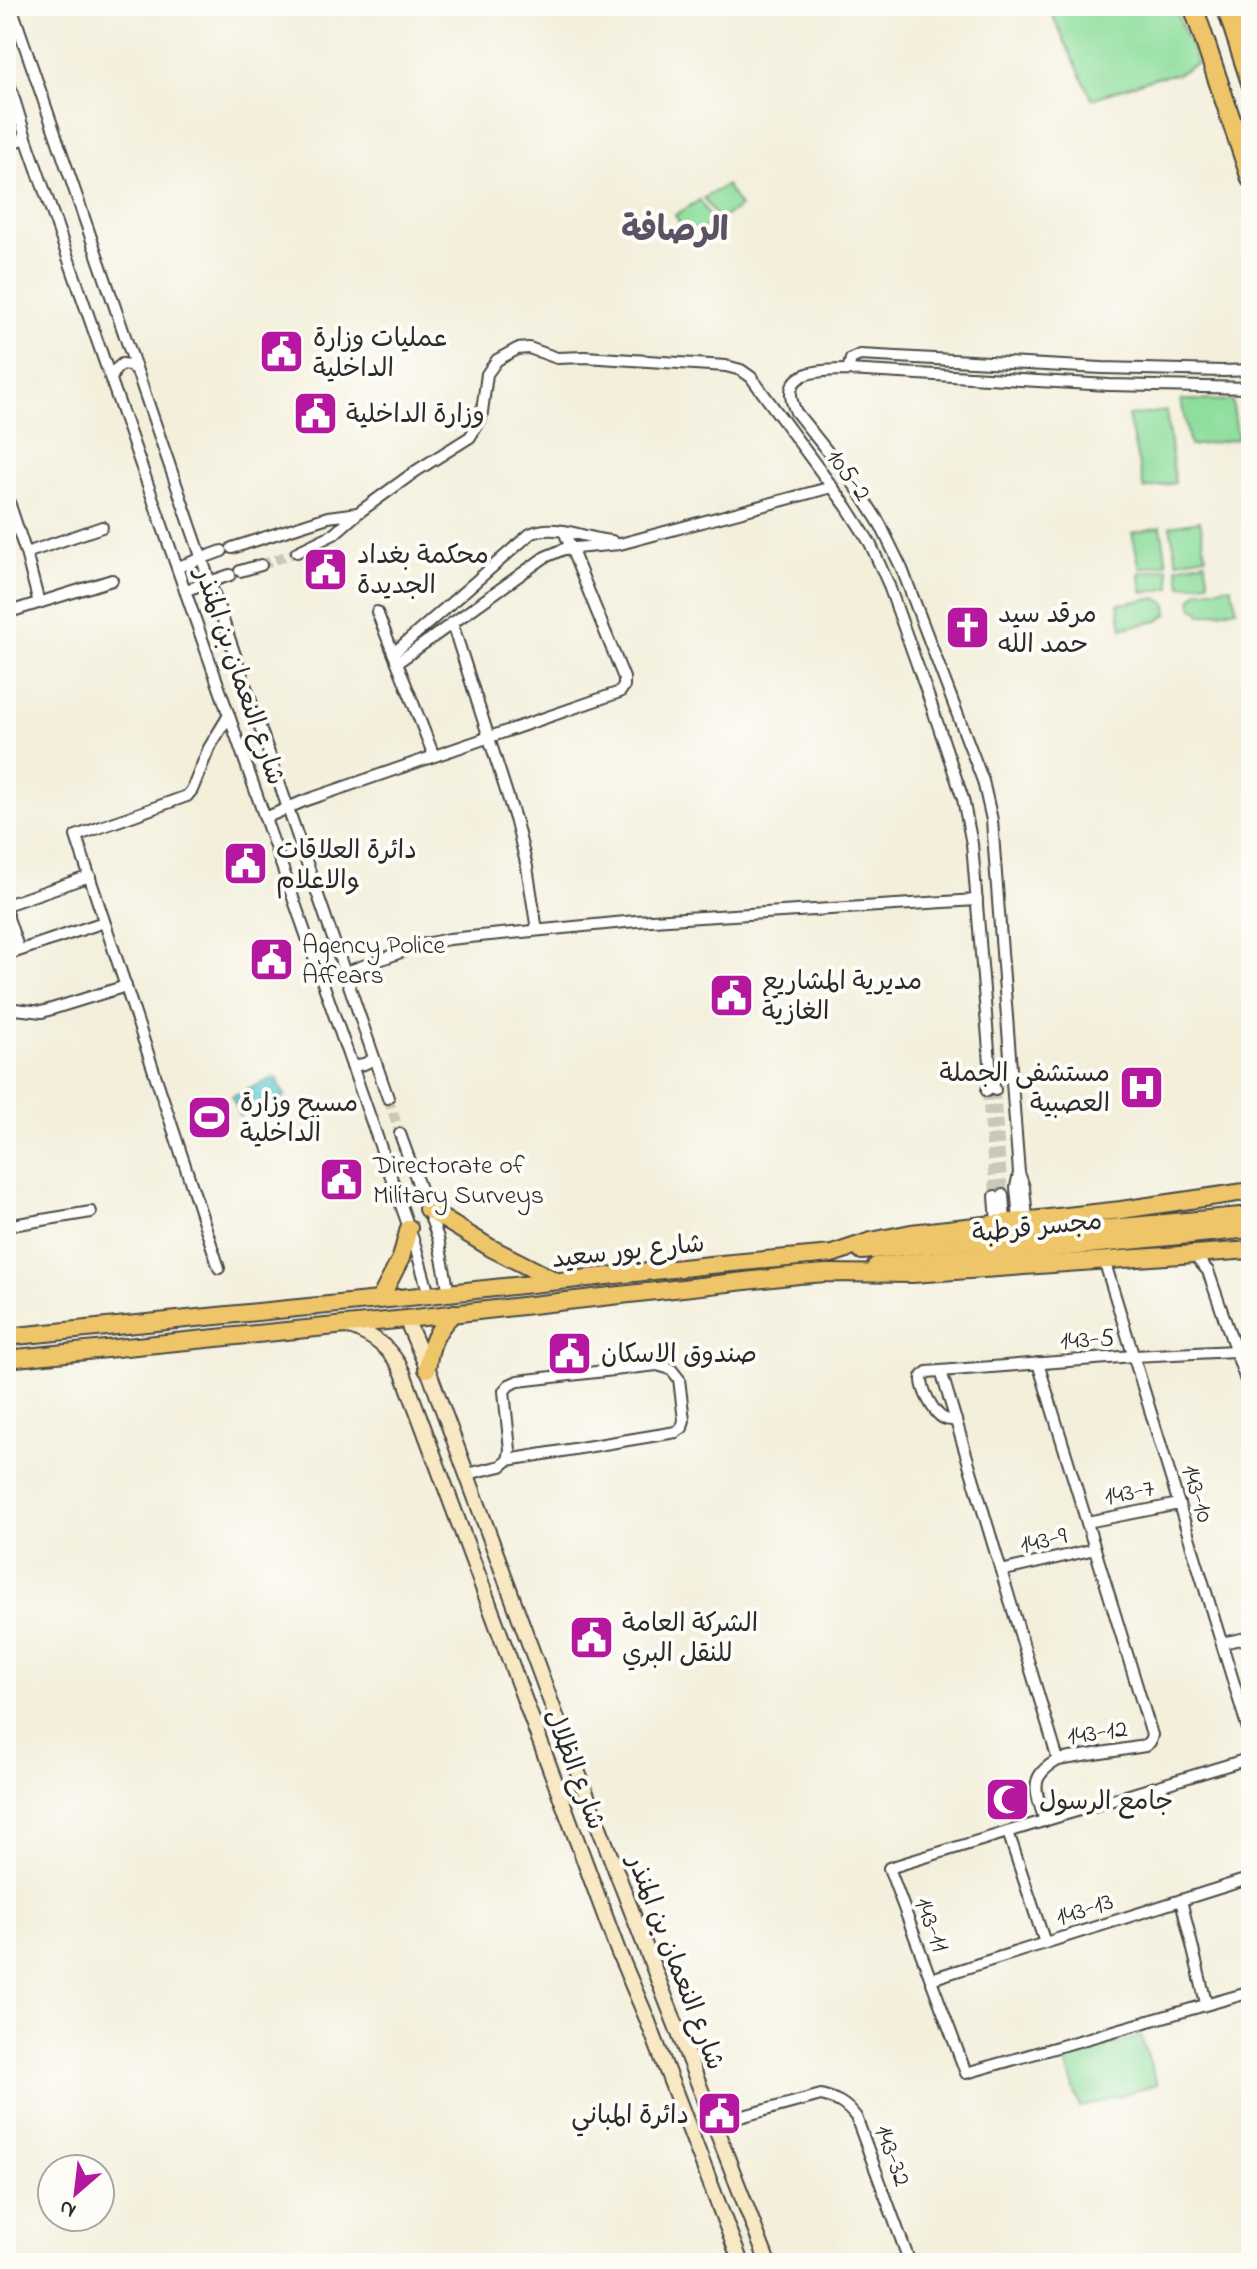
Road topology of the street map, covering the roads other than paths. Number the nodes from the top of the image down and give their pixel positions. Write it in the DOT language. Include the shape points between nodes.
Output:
graph roads {
  1 [pos="11,6"];
  2 [pos="1193,6"];
  3 [pos="1226,6"];
  4 [pos="11,21"];
  5 [pos="6,73"];
  6 [pos="1251,83"];
  7 [pos="26,138"];
  8 [pos="6,145"];
  9 [pos="1251,179"];
  10 [pos="1251,224"];
  11 [pos="1251,246"];
  12 [pos="1038,363"];
  13 [pos="848,370"];
  14 [pos="1247,370"];
  15 [pos="137,372"];
  16 [pos="112,377"];
  17 [pos="1037,379"];
  18 [pos="1248,388"];
  19 [pos="832,487"];
  20 [pos="6,493"];
  21 [pos="358,513"];
  22 [pos="318,521"];
  23 [pos="102,527"];
  24 [pos="564,531"];
  25 [pos="325,540"];
  26 [pos="630,541"];
  27 [pos="571,548"];
  28 [pos="297,552"];
  29 [pos="26,553"];
  30 [pos="203,558"];
  31 [pos="261,565"];
  32 [pos="178,567"];
  33 [pos="112,580"];
  34 [pos="211,581"];
  35 [pos="186,590"];
  36 [pos="39,603"];
  37 [pos="377,612"];
  38 [pos="6,613"];
  39 [pos="452,623"];
  40 [pos="396,657"];
  41 [pos="229,715"];
  42 [pos="488,737"];
  43 [pos="434,756"];
  44 [pos="288,808"];
  45 [pos="265,818"];
  46 [pos="90,876"];
  47 [pos="977,900"];
  48 [pos="6,905"];
  49 [pos="6,912"];
  50 [pos="104,922"];
  51 [pos="537,930"];
  52 [pos="19,950"];
  53 [pos="6,955"];
  54 [pos="344,973"];
  55 [pos="126,986"];
  56 [pos="6,1008"];
  57 [pos="374,1059"];
  58 [pos="352,1066"];
  59 [pos="991,1090"];
  60 [pos="388,1098"];
  61 [pos="400,1134"];
  62 [pos="1251,1191"];
  63 [pos="999,1196"];
  64 [pos="427,1209"];
  65 [pos="91,1212"];
  66 [pos="1251,1215"];
  67 [pos="1012,1221"];
  68 [pos="6,1226"];
  69 [pos="409,1228"];
  70 [pos="1251,1229"];
  71 [pos="1251,1250"];
  72 [pos="1217,1252"];
  73 [pos="832,1254"];
  74 [pos="1192,1254"];
  75 [pos="1104,1260"];
  76 [pos="219,1268"];
  77 [pos="1208,1271"];
  78 [pos="827,1273"];
  79 [pos="558,1282"];
  80 [pos="449,1293"];
  81 [pos="429,1295"];
  82 [pos="380,1299"];
  83 [pos="454,1313"];
  84 [pos="406,1319"];
  85 [pos="335,1324"];
  86 [pos="6,1337"];
  87 [pos="1235,1351"];
  88 [pos="1134,1356"];
  89 [pos="6,1359"];
  90 [pos="1038,1363"];
  91 [pos="427,1369"];
  92 [pos="941,1371"];
  93 [pos="1251,1395"];
  94 [pos="956,1420"];
  95 [pos="508,1460"];
  96 [pos="469,1480"];
  97 [pos="448,1495"];
  98 [pos="1179,1504"];
  99 [pos="1087,1522"];
  100 [pos="1095,1549"];
  101 [pos="1001,1571"];
  102 [pos="1251,1637"];
  103 [pos="1222,1643"];
  104 [pos="556,1716"];
  105 [pos="534,1724"];
  106 [pos="1251,1739"];
  107 [pos="1251,1758"];
  108 [pos="1058,1760"];
  109 [pos="589,1802"];
  110 [pos="566,1810"];
  111 [pos="1045,1821"];
  112 [pos="1008,1832"];
  113 [pos="1251,1878"];
  114 [pos="1181,1900"];
  115 [pos="1045,1943"];
  116 [pos="931,1979"];
  117 [pos="1251,1992"];
  118 [pos="1206,2003"];
  119 [pos="704,2097"];
  120 [pos="680,2105"];
  121 [pos="714,2124"];
  122 [pos="741,2263"];
  123 [pos="768,2263"];
  124 [pos="910,2263"];
  1 -- 4 [label="street, شارع النعمان بن المنذر"];
  2 -- 9 [label="highway"];
  3 -- 6 [label="highway"];
  4 -- 15 [label="street, شارع النعمان بن المنذر"];
  5 -- 7 [label="street, شارع النعمان بن المنذر"];
  7 -- 8 [label="street"];
  7 -- 16 [label="street, شارع النعمان بن المنذر"];
  10 -- 11 [label="street"];
  12 -- 13 [label="street" via="860,355 851,359"];
  12 -- 14 [label="street"];
  12 -- 17 [label="street"];
  13 -- 17 [label="street"];
  13 -- 67 [label="street" via="806,373 794,385 792,402 859,491 891,546 987,793 1024,1187"];
  14 -- 18 [label="street"];
  15 -- 16 [label="street" via="122,364"];
  15 -- 30 [label="street, شارع النعمان بن المنذر"];
  16 -- 32 [label="street, شارع النعمان بن المنذر"];
  17 -- 18 [label="street"];
  19 -- 21 [label="street, 105-2" via="755,381 741,370 557,358 523,348 491,366 481,419 470,437"];
  19 -- 26 [label="street"];
  19 -- 47 [label="street, 105-2" via="877,556 924,684 967,814"];
  20 -- 29 [label="street"];
  21 -- 22 [label="street, 105-2"];
  21 -- 25 [label="street, 105-2"];
  22 -- 25 [label="street"];
  22 -- 30 [label="street, 105-2"];
  23 -- 29 [label="street"];
  24 -- 26 [label="street"];
  24 -- 27 [label="street"];
  24 -- 40 [label="street" via="530,534"];
  25 -- 28 [label="street, 105-2"];
  26 -- 27 [label="street"];
  27 -- 39 [label="street" via="545,557"];
  27 -- 42 [label="street" via="624,686 616,694"];
  29 -- 36 [label="street"];
  30 -- 32 [label="street, 105-2"];
  30 -- 34 [label="street, شارع النعمان بن المنذر"];
  31 -- 34 [label="street"];
  32 -- 35 [label="street, شارع النعمان بن المنذر"];
  33 -- 36 [label="street"];
  34 -- 35 [label="street"];
  34 -- 44 [label="street, شارع النعمان بن المنذر"];
  35 -- 41 [label="street, شارع النعمان بن المنذر"];
  36 -- 38 [label="street"];
  37 -- 40 [label="street"];
  39 -- 40 [label="street"];
  39 -- 42 [label="street"];
  40 -- 43 [label="street"];
  41 -- 45 [label="street, شارع النعمان بن المنذر"];
  41 -- 46 [label="street" via="187,796 76,836"];
  42 -- 43 [label="street"];
  42 -- 51 [label="street" via="524,852"];
  43 -- 44 [label="street"];
  44 -- 45 [label="street"];
  44 -- 54 [label="street, شارع النعمان بن المنذر"];
  45 -- 58 [label="street, شارع النعمان بن المنذر"];
  46 -- 48 [label="street"];
  46 -- 50 [label="street"];
  47 -- 51 [label="street"];
  47 -- 59 [label="street, 105-2"];
  49 -- 52 [label="street"];
  50 -- 52 [label="street"];
  50 -- 55 [label="street"];
  51 -- 54 [label="street" via="430,943"];
  52 -- 53 [label="street"];
  54 -- 57 [label="street, شارع النعمان بن المنذر"];
  55 -- 56 [label="street" via="42,1012"];
  55 -- 76 [label="street"];
  57 -- 58 [label="street"];
  57 -- 60 [label="street, شارع النعمان بن المنذر"];
  58 -- 69 [label="street, شارع النعمان بن المنذر"];
  61 -- 64 [label="street"];
  62 -- 67 [label="main road, شارع بور سعيد"];
  63 -- 67 [label="street"];
  64 -- 79 [label="main road"];
  64 -- 80 [label="street"];
  65 -- 68 [label="street"];
  66 -- 73 [label="main road, مجسر قرطبة"];
  67 -- 73 [label="main road, شارع بور سعيد" via="901,1234"];
  69 -- 81 [label="street, شارع النعمان بن المنذر"];
  69 -- 82 [label="main road"];
  70 -- 78 [label="main road, مجسر قرطبة"];
  71 -- 72 [label="main road, شارع بور سعيد"];
  72 -- 74 [label="main road, شارع بور سعيد"];
  72 -- 77 [label="street"];
  73 -- 79 [label="main road, شارع بور سعيد"];
  74 -- 75 [label="main road, شارع بور سعيد"];
  74 -- 77 [label="street"];
  75 -- 78 [label="main road, شارع بور سعيد" via="912,1274"];
  75 -- 88 [label="street, 143-10"];
  77 -- 87 [label="street"];
  78 -- 83 [label="main road, شارع بور سعيد"];
  79 -- 80 [label="main road, شارع بور سعيد"];
  80 -- 81 [label="main road, شارع بور سعيد"];
  81 -- 82 [label="main road, شارع بور سعيد"];
  82 -- 86 [label="main road, شارع بور سعيد"];
  83 -- 84 [label="main road, شارع بور سعيد"];
  83 -- 91 [label="main road" via="435,1335"];
  84 -- 85 [label="main road, شارع بور سعيد"];
  84 -- 91 [label="street, شارع النعمان بن المنذر"];
  85 -- 89 [label="main road, شارع بور سعيد"];
  85 -- 97 [label="street, شارع الظلال" via="374,1338 399,1364"];
  87 -- 88 [label="street, 143-5"];
  87 -- 93 [label="street"];
  88 -- 90 [label="street, 143-5"];
  88 -- 98 [label="street, 143-10"];
  90 -- 92 [label="street, 143-5"];
  90 -- 99 [label="street, 143-12"];
  91 -- 96 [label="street, شارع النعمان بن المنذر"];
  92 -- 94 [label="street, 143-12"];
  92 -- 94 [label="street" via="927,1372 921,1385 938,1414"];
  94 -- 101 [label="street, 143-12"];
  95 -- 95 [label="street" via="676,1432 684,1420 679,1379 671,1369 657,1365 509,1385 504,1391"];
  95 -- 96 [label="street"];
  96 -- 97 [label="street"];
  96 -- 104 [label="street, شارع النعمان بن المنذر"];
  97 -- 105 [label="street, شارع الظلال"];
  98 -- 99 [label="street, 143-7"];
  98 -- 103 [label="street, 143-10"];
  99 -- 100 [label="street, 143-12"];
  100 -- 101 [label="street, 143-9"];
  100 -- 108 [label="street, 143-12" via="1152,1735 1145,1746"];
  101 -- 108 [label="street, 143-12"];
  102 -- 103 [label="street"];
  103 -- 106 [label="street, 143-10"];
  104 -- 105 [label="street"];
  104 -- 109 [label="street, شارع النعمان بن المنذر"];
  105 -- 110 [label="street, شارع الظلال"];
  107 -- 111 [label="street, 143-11"];
  108 -- 111 [label="street" via="1036,1779"];
  109 -- 110 [label="street"];
  109 -- 119 [label="street, شارع النعمان بن المنذر"];
  110 -- 120 [label="street, شارع الظلال"];
  111 -- 112 [label="street, 143-11"];
  112 -- 115 [label="street"];
  112 -- 116 [label="street, 143-11" via="889,1868"];
  113 -- 114 [label="street, 143-13"];
  114 -- 115 [label="street, 143-13"];
  114 -- 118 [label="street"];
  115 -- 116 [label="street, 143-13"];
  116 -- 118 [label="street, 143-11" via="966,2073"];
  117 -- 118 [label="street, 143-11"];
  119 -- 120 [label="street"];
  119 -- 121 [label="street, شارع النعمان بن المنذر"];
  120 -- 122 [label="street, شارع الظلال"];
  121 -- 123 [label="street, شارع النعمان بن المنذر"];
  121 -- 124 [label="street, 143-32" via="821,2095 848,2106"];
}
